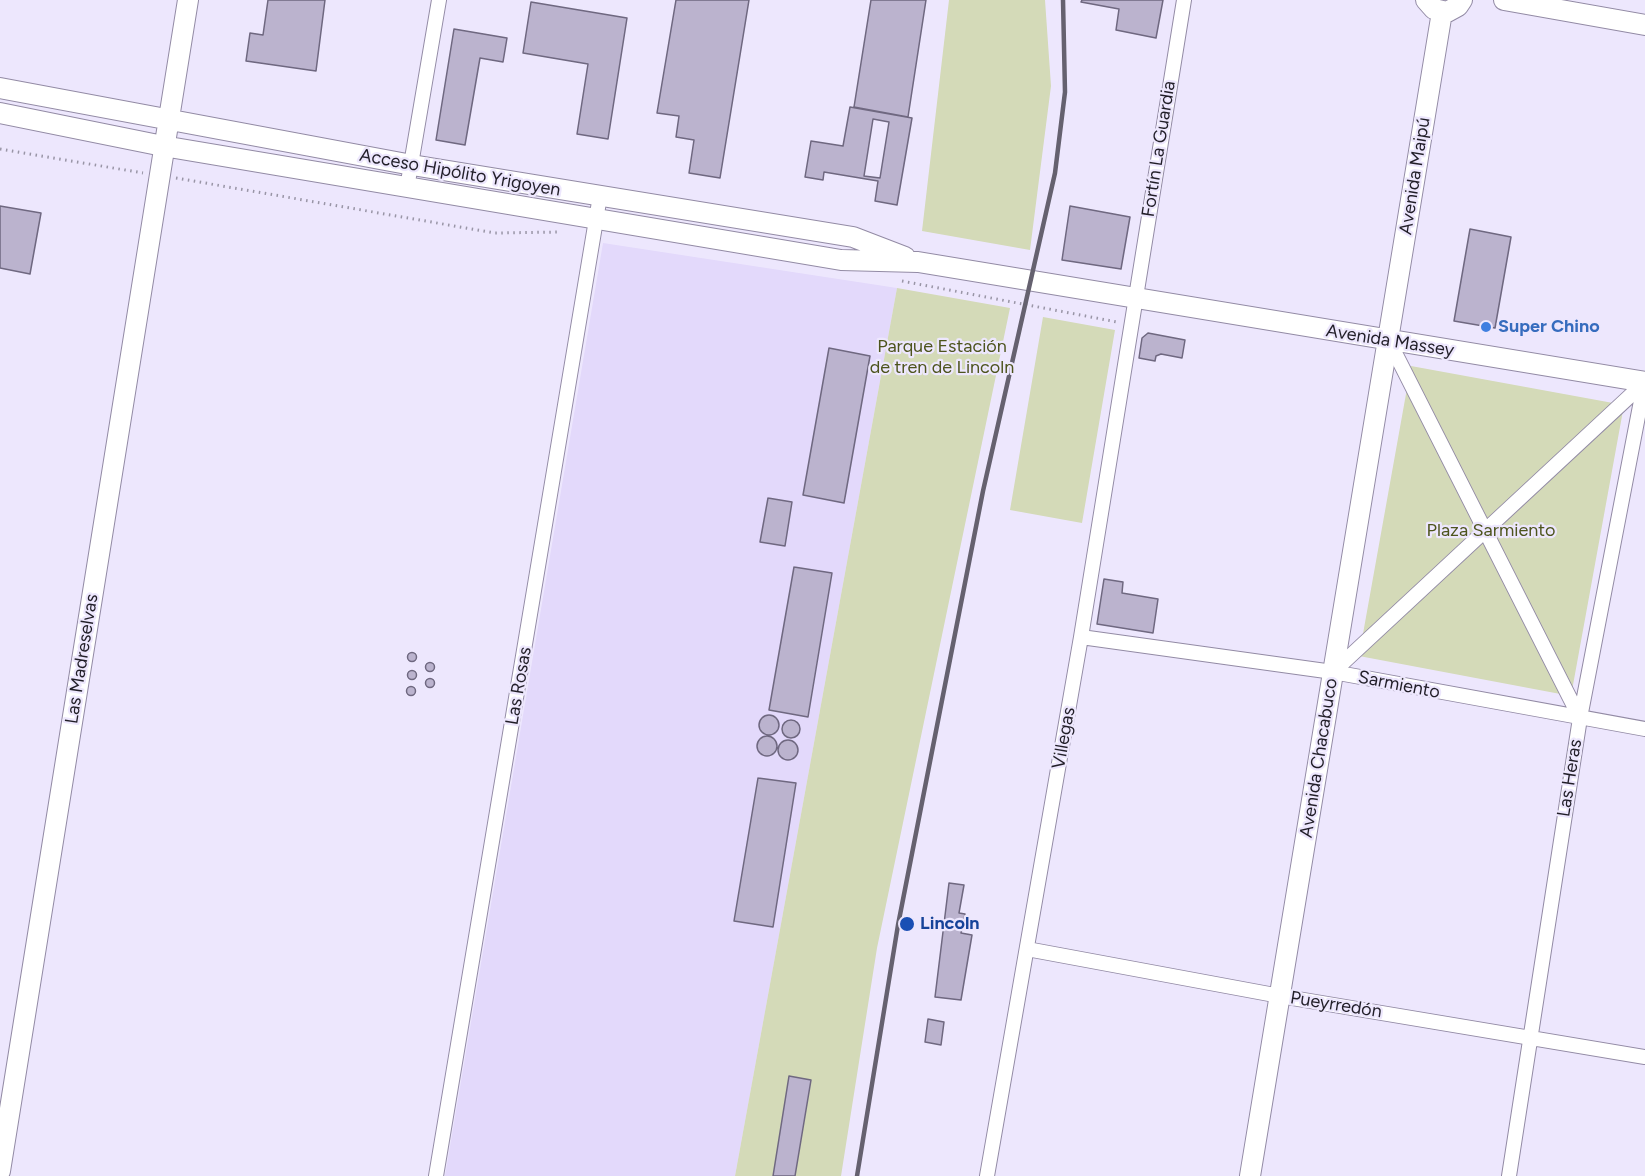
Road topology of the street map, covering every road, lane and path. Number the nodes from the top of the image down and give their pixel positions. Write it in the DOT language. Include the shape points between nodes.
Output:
graph roads {
  1 [pos="188,0"];
  2 [pos="439,0"];
  3 [pos="1184,0"];
  4 [pos="1462,0"];
  5 [pos="1504,0"];
  6 [pos="1434,6"];
  7 [pos="1645,25"];
  8 [pos="0,88"];
  9 [pos="0,113"];
  10 [pos="168,120"];
  11 [pos="163,146"];
  12 [pos="0,148"];
  13 [pos="412,165"];
  14 [pos="158,176"];
  15 [pos="407,188"];
  16 [pos="600,196"];
  17 [pos="597,220"];
  18 [pos="562,232"];
  19 [pos="918,262"];
  20 [pos="897,280"];
  21 [pos="1134,298"];
  22 [pos="1131,324"];
  23 [pos="1389,341"];
  24 [pos="1645,381"];
  25 [pos="1486,529"];
  26 [pos="1081,637"];
  27 [pos="1333,672"];
  28 [pos="1580,718"];
  29 [pos="1645,729"];
  30 [pos="1028,949"];
  31 [pos="1280,996"];
  32 [pos="1530,1038"];
  33 [pos="1645,1057"];
  34 [pos="0,1171"];
  35 [pos="436,1176"];
  36 [pos="987,1176"];
  37 [pos="1250,1176"];
  38 [pos="1509,1176"];
  1 -- 10 [label="main road, Las Madreselvas"];
  2 -- 13 [label="street"];
  3 -- 21 [label="street, Fortín La Guardia"];
  4 -- 6 [label="main road" via="1453,10"];
  5 -- 7 [label="main road"];
  6 -- 23 [label="main road, Avenida Maipú"];
  8 -- 10 [label="main road, Acceso Hipólito Yrigoyen"];
  9 -- 11 [label="main road, Acceso Hipólito Yrigoyen"];
  10 -- 11 [label="main road, Las Madreselvas"];
  10 -- 13 [label="main road, Acceso Hipólito Yrigoyen"];
  11 -- 14 [label="main road, Las Madreselvas"];
  11 -- 15 [label="main road, Acceso Hipólito Yrigoyen"];
  12 -- 14 [label="path"];
  13 -- 15 [label="street"];
  13 -- 16 [label="main road, Acceso Hipólito Yrigoyen"];
  14 -- 18 [label="path" via="495,232"];
  14 -- 34 [label="main road, Las Madreselvas"];
  15 -- 17 [label="main road, Acceso Hipólito Yrigoyen"];
  16 -- 17 [label="street, Las Rosas"];
  16 -- 19 [label="main road, Acceso Hipólito Yrigoyen" via="853,237"];
  17 -- 19 [label="main road, Acceso Hipólito Yrigoyen" via="841,260"];
  17 -- 35 [label="street, Las Rosas"];
  19 -- 21 [label="main road, Acceso Hipólito Yrigoyen"];
  20 -- 22 [label="path"];
  21 -- 22 [label="street, Villegas"];
  21 -- 23 [label="main road, Avenida Massey"];
  22 -- 26 [label="street, Villegas"];
  23 -- 24 [label="main road, Avenida Massey"];
  23 -- 25 [label="street"];
  23 -- 27 [label="main road, Avenida Chacabuco"];
  24 -- 25 [label="street"];
  24 -- 28 [label="street, Las Heras"];
  25 -- 27 [label="street"];
  25 -- 28 [label="street"];
  26 -- 27 [label="street, Sarmiento"];
  26 -- 30 [label="street, Villegas"];
  27 -- 28 [label="street, Sarmiento"];
  27 -- 31 [label="main road, Avenida Chacabuco"];
  28 -- 29 [label="street, Sarmiento"];
  28 -- 32 [label="street, Las Heras"];
  30 -- 31 [label="street, Pueyrredón"];
  30 -- 36 [label="street, Villegas"];
  31 -- 32 [label="street, Pueyrredón"];
  31 -- 37 [label="main road, Avenida Chacabuco"];
  32 -- 33 [label="street, Pueyrredón"];
  32 -- 38 [label="street, Las Heras"];
}
